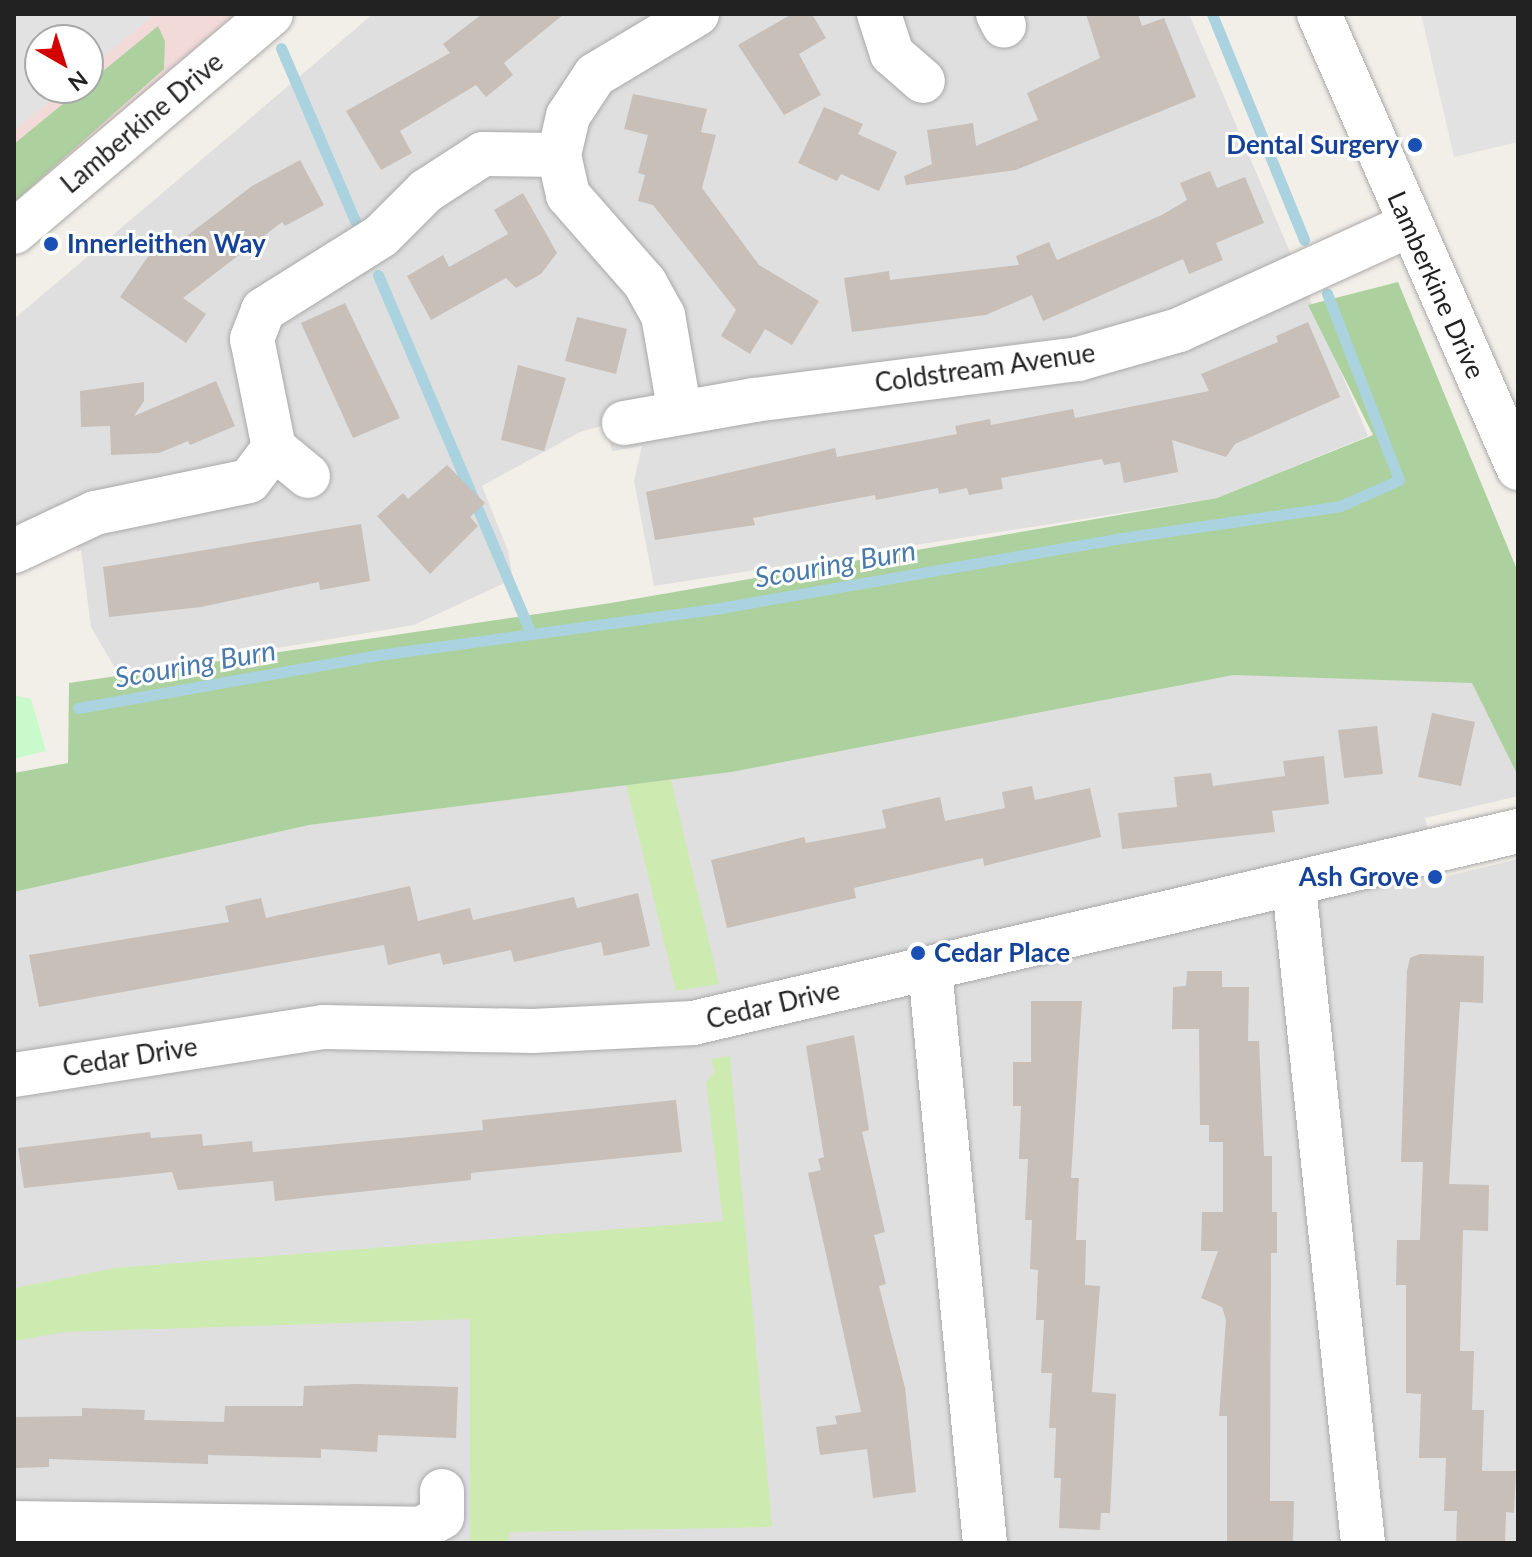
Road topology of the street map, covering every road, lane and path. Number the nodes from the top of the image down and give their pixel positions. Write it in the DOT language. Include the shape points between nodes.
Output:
graph roads {
  1 [pos="271,14"];
  2 [pos="697,14"];
  3 [pos="879,14"];
  4 [pos="1319,14"];
  5 [pos="923,81"];
  6 [pos="559,155"];
  7 [pos="1409,225"];
  8 [pos="14,232"];
  9 [pos="680,413"];
  10 [pos="624,423"];
  11 [pos="274,448"];
  12 [pos="1518,468"];
  13 [pos="308,476"];
  14 [pos="14,551"];
  15 [pos="1518,831"];
  16 [pos="1294,886"];
  17 [pos="930,969"];
  18 [pos="14,1075"];
  19 [pos="442,1491"];
  20 [pos="14,1523"];
  21 [pos="985,1543"];
  22 [pos="1363,1543"];
  1 -- 8 [label="street, Lamberkine Drive"];
  2 -- 6 [label="street" via="595,75 568,116"];
  3 -- 5 [label="street" via="892,54"];
  4 -- 7 [label="street, Lamberkine Drive"];
  6 -- 9 [label="street" via="568,195 645,283 663,315"];
  6 -- 11 [label="street" via="483,154 426,191 381,236 263,310 252,339"];
  7 -- 9 [label="street, Coldstream Avenue" via="1179,330 1078,359"];
  7 -- 12 [label="street, Lamberkine Drive"];
  9 -- 10 [label="street, Coldstream Avenue"];
  11 -- 13 [label="street"];
  11 -- 14 [label="street" via="249,481 95,513"];
  15 -- 16 [label="street, Cedar Drive"];
  16 -- 17 [label="street, Cedar Drive"];
  16 -- 22 [label="street"];
  17 -- 18 [label="street, Cedar Drive" via="693,1023 533,1031 323,1027"];
  17 -- 21 [label="street"];
  19 -- 20 [label="street" via="442,1517 421,1529"];
}
